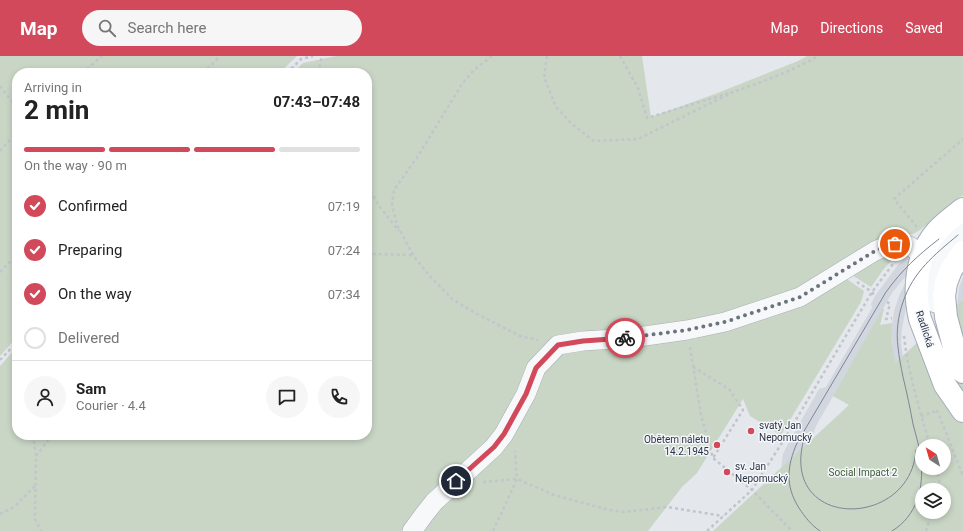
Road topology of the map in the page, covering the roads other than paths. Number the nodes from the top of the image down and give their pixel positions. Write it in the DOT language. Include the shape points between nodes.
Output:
graph roads {
  1 [pos="963,209"];
  2 [pos="963,221"];
  3 [pos="963,232"];
  4 [pos="963,246"];
  5 [pos="963,252"];
  6 [pos="926,260"];
  7 [pos="960,365"];
  8 [pos="963,411"];
  9 [pos="412,531"];
  1 -- 6 [label="main road, Radlická" via="938,230 929,243"];
  2 -- 6 [label="lane" via="927,251"];
  3 -- 6 [label="lane" via="944,253"];
  4 -- 6 [label="lane" via="949,256"];
  5 -- 7 [label="main road" via="951,270 944,296 946,317"];
  6 -- 7 [label="lane" via="935,289 938,319 944,337"];
  6 -- 8 [label="main road, Radlická" via="916,282 920,319 945,384"];
  6 -- 9 [label="lane" via="903,244 886,246 800,297 725,322 631,338 558,345 536,368 526,394 494,447 434,502"];
}
